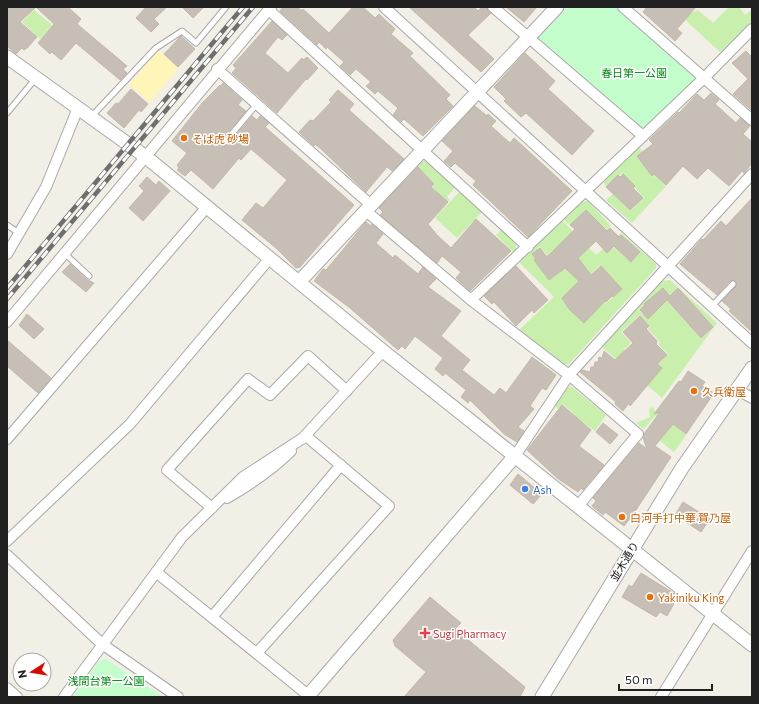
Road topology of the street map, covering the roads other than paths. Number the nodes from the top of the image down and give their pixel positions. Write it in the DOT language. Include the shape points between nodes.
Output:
graph roads {
  1 [pos="226,7"];
  2 [pos="384,7"];
  3 [pos="493,7"];
  4 [pos="557,7"];
  5 [pos="623,7"];
  6 [pos="270,8"];
  7 [pos="752,29"];
  8 [pos="529,37"];
  9 [pos="7,57"];
  10 [pos="217,70"];
  11 [pos="36,78"];
  12 [pos="704,78"];
  13 [pos="477,92"];
  14 [pos="256,105"];
  15 [pos="78,108"];
  16 [pos="7,113"];
  17 [pos="91,117"];
  18 [pos="752,120"];
  19 [pos="643,136"];
  20 [pos="224,143"];
  21 [pos="422,151"];
  22 [pos="146,156"];
  23 [pos="752,174"];
  24 [pos="585,191"];
  25 [pos="206,208"];
  26 [pos="369,208"];
  27 [pos="7,225"];
  28 [pos="19,233"];
  29 [pos="528,247"];
  30 [pos="64,253"];
  31 [pos="7,254"];
  32 [pos="270,258"];
  33 [pos="667,267"];
  34 [pos="89,276"];
  35 [pos="299,282"];
  36 [pos="733,284"];
  37 [pos="472,300"];
  38 [pos="711,307"];
  39 [pos="7,322"];
  40 [pos="752,343"];
  41 [pos="383,351"];
  42 [pos="752,368"];
  43 [pos="569,375"];
  44 [pos="736,389"];
  45 [pos="347,391"];
  46 [pos="752,398"];
  47 [pos="306,436"];
  48 [pos="7,439"];
  49 [pos="514,456"];
  50 [pos="341,465"];
  51 [pos="579,505"];
  52 [pos="212,508"];
  53 [pos="7,541"];
  54 [pos="632,548"];
  55 [pos="752,551"];
  56 [pos="7,555"];
  57 [pos="156,572"];
  58 [pos="713,614"];
  59 [pos="212,617"];
  60 [pos="102,644"];
  61 [pos="752,645"];
  62 [pos="257,653"];
  63 [pos="7,688"];
  64 [pos="308,696"];
  65 [pos="17,697"];
  66 [pos="64,697"];
  67 [pos="178,697"];
  68 [pos="542,697"];
  69 [pos="661,697"];
  1 -- 17 [label="lane" via="196,43 182,31 156,48"];
  2 -- 13 [label="street"];
  3 -- 8 [label="street"];
  4 -- 8 [label="street"];
  5 -- 12 [label="street"];
  6 -- 10 [label="street"];
  6 -- 21 [label="street"];
  7 -- 12 [label="street"];
  8 -- 13 [label="street"];
  8 -- 19 [label="street"];
  9 -- 11 [label="street"];
  10 -- 14 [label="street"];
  10 -- 22 [label="street"];
  11 -- 15 [label="street"];
  11 -- 16 [label="lane"];
  12 -- 18 [label="street"];
  12 -- 19 [label="street"];
  13 -- 21 [label="street"];
  13 -- 24 [label="street"];
  14 -- 20 [label="lane"];
  14 -- 26 [label="street"];
  15 -- 17 [label="street"];
  15 -- 28 [label="street" via="46,186"];
  17 -- 22 [label="street"];
  19 -- 24 [label="street"];
  21 -- 26 [label="street"];
  21 -- 29 [label="street"];
  22 -- 25 [label="street"];
  22 -- 30 [label="street"];
  23 -- 33 [label="street"];
  24 -- 29 [label="street"];
  24 -- 33 [label="street"];
  25 -- 32 [label="street"];
  25 -- 48 [label="street"];
  26 -- 35 [label="street"];
  26 -- 37 [label="street"];
  27 -- 28 [label="lane"];
  28 -- 31 [label="street"];
  29 -- 37 [label="street"];
  30 -- 34 [label="lane"];
  30 -- 39 [label="street"];
  32 -- 35 [label="street"];
  32 -- 53 [label="street" via="130,424"];
  33 -- 38 [label="street"];
  33 -- 43 [label="street"];
  35 -- 41 [label="street"];
  36 -- 38 [label="lane"];
  37 -- 43 [label="street"];
  38 -- 40 [label="street"];
  41 -- 45 [label="street"];
  41 -- 49 [label="street"];
  42 -- 44 [label="street, 並木通り"];
  43 -- 49 [label="street"];
  43 -- 51 [label="street" via="638,434"];
  44 -- 46 [label="street"];
  44 -- 54 [label="street, 並木通り"];
  45 -- 47 [label="street"];
  45 -- 52 [label="street" via="308,356 270,395 248,379 167,470"];
  47 -- 50 [label="street"];
  47 -- 52 [label="street" via="276,466"];
  49 -- 51 [label="street"];
  49 -- 64 [label="street"];
  50 -- 59 [label="street"];
  50 -- 62 [label="street" via="389,506"];
  51 -- 54 [label="street"];
  52 -- 57 [label="street" via="182,537"];
  54 -- 58 [label="street"];
  54 -- 68 [label="street, 並木通り"];
  55 -- 58 [label="street"];
  56 -- 60 [label="street"];
  57 -- 59 [label="street"];
  57 -- 60 [label="street"];
  58 -- 61 [label="street"];
  58 -- 69 [label="street"];
  59 -- 62 [label="street"];
  60 -- 66 [label="street"];
  60 -- 67 [label="street"];
  62 -- 64 [label="street"];
  63 -- 65 [label="street"];
}
